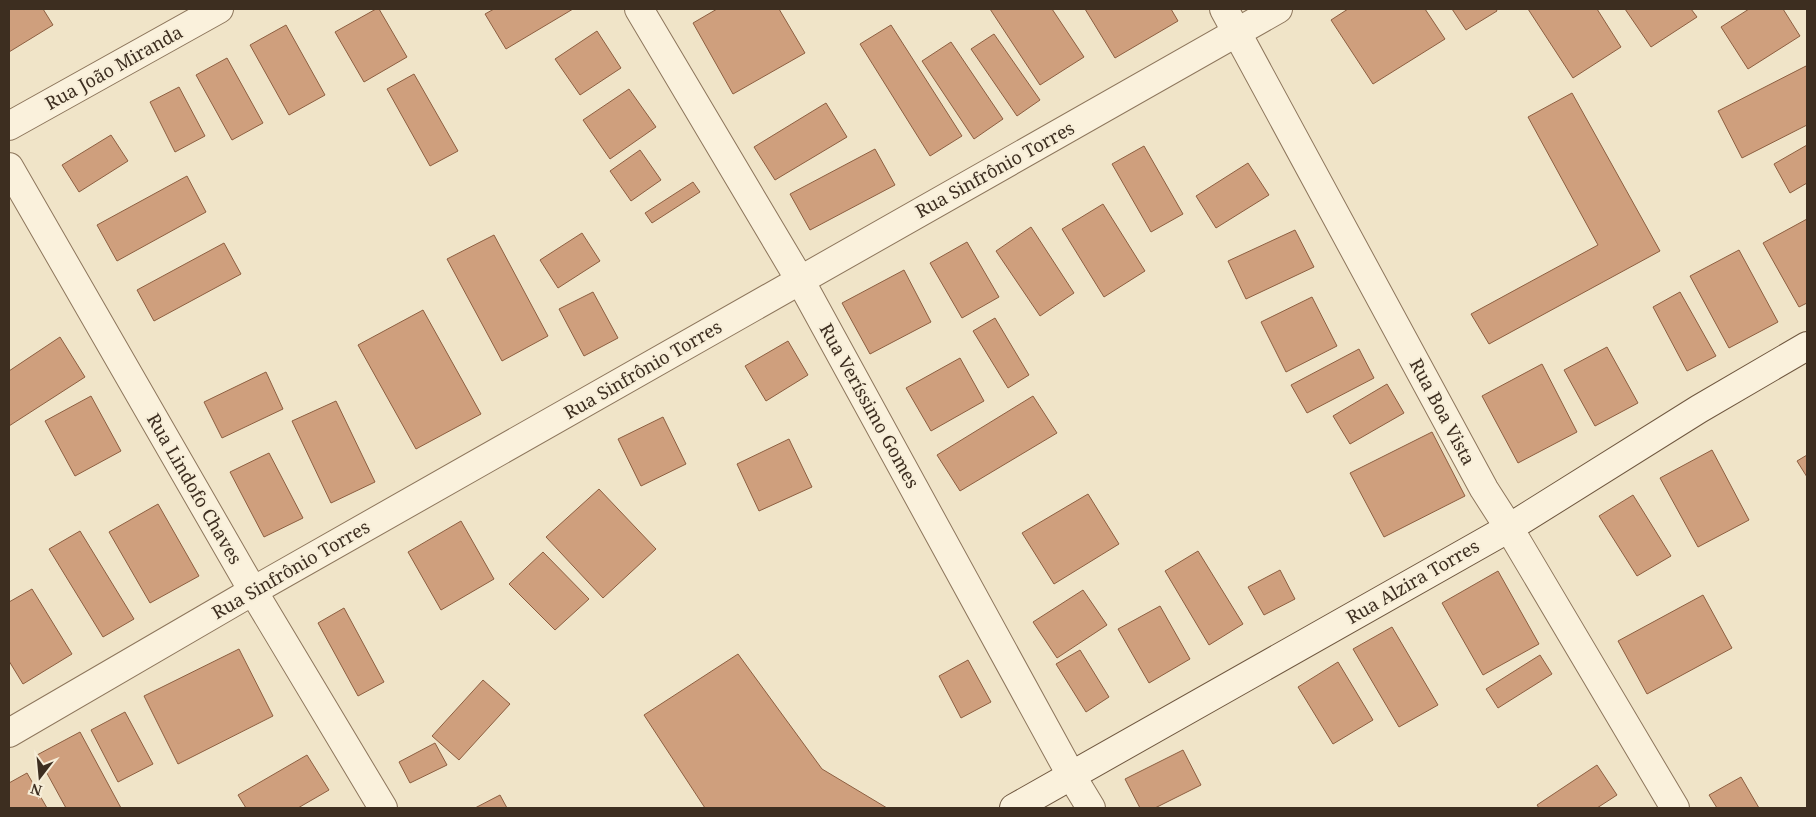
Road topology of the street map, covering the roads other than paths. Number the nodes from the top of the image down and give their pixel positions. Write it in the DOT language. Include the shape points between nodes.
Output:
graph roads {
  1 [pos="219,9"];
  2 [pos="638,9"];
  3 [pos="1224,9"];
  4 [pos="1278,9"];
  5 [pos="1237,33"];
  6 [pos="9,126"];
  7 [pos="9,167"];
  8 [pos="800,280"];
  9 [pos="1807,346"];
  10 [pos="1509,528"];
  11 [pos="253,591"];
  12 [pos="9,733"];
  13 [pos="1071,775"];
  14 [pos="384,808"];
  15 [pos="1014,808"];
  16 [pos="1091,808"];
  17 [pos="1674,808"];
  1 -- 6 [label="street, Rua João Miranda"];
  2 -- 8 [label="street, Rua Veríssimo Gomes"];
  3 -- 5 [label="street, Rua Boa Vista"];
  4 -- 5 [label="street, Rua Sinfrônio Torres"];
  5 -- 8 [label="street, Rua Sinfrônio Torres"];
  5 -- 10 [label="street, Rua Boa Vista" via="1484,489"];
  7 -- 11 [label="street, Rua Lindofo Chaves"];
  8 -- 11 [label="street, Rua Sinfrônio Torres"];
  8 -- 13 [label="street, Rua Veríssimo Gomes"];
  9 -- 10 [label="street, Rua Alzira Torres"];
  10 -- 13 [label="street, Rua Alzira Torres"];
  10 -- 17 [label="street, Rua Boa Vista"];
  11 -- 12 [label="street, Rua Sinfrônio Torres"];
  11 -- 14 [label="street, Rua Lindofo Chaves"];
  13 -- 15 [label="street, Rua Alzira Torres"];
  13 -- 16 [label="street, Rua Veríssimo Gomes"];
}
